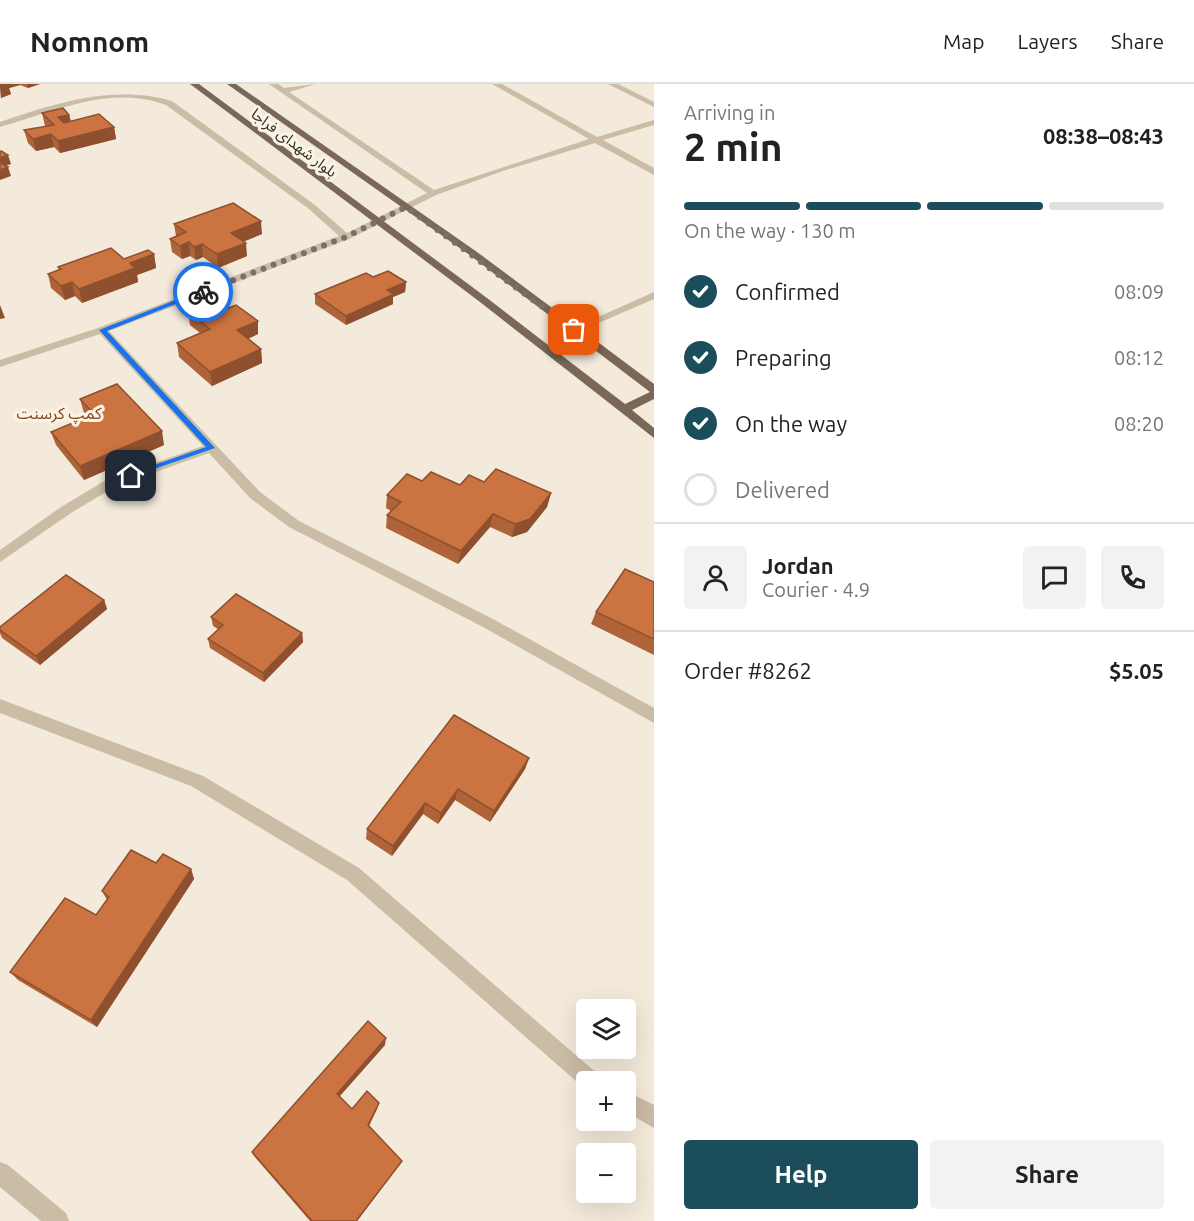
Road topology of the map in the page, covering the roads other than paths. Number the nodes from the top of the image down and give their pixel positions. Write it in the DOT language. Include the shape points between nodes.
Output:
graph roads {
  1 [pos="194,84"];
  2 [pos="231,84"];
  3 [pos="273,84"];
  4 [pos="312,84"];
  5 [pos="496,84"];
  6 [pos="612,84"];
  7 [pos="283,91"];
  8 [pos="654,105"];
  9 [pos="654,122"];
  10 [pos="0,125"];
  11 [pos="596,140"];
  12 [pos="654,172"];
  13 [pos="433,193"];
  14 [pos="406,207"];
  15 [pos="379,222"];
  16 [pos="346,237"];
  17 [pos="654,295"];
  18 [pos="102,330"];
  19 [pos="574,330"];
  20 [pos="0,364"];
  21 [pos="654,390"];
  22 [pos="654,395"];
  23 [pos="624,409"];
  24 [pos="654,434"];
  25 [pos="211,448"];
  26 [pos="0,557"];
  27 [pos="0,706"];
  28 [pos="654,716"];
  29 [pos="579,1071"];
  30 [pos="636,1107"];
  31 [pos="654,1117"];
  32 [pos="0,1173"];
  33 [pos="58,1221"];
  1 -- 15 [label="main road, بلوار شهدای فراجا"];
  2 -- 14 [label="main road, بلوار شهدای فراجا"];
  3 -- 7 [label="street"];
  4 -- 7 [label="street"];
  5 -- 11 [label="street"];
  6 -- 8 [label="street"];
  7 -- 13 [label="street"];
  9 -- 11 [label="street"];
  10 -- 16 [label="street" via="68,104 146,95 169,103 312,207"];
  11 -- 12 [label="street"];
  11 -- 13 [label="street"];
  13 -- 14 [label="street"];
  14 -- 15 [label="street"];
  14 -- 19 [label="main road, بلوار شهدای فراجا"];
  15 -- 16 [label="street"];
  15 -- 23 [label="main road, بلوار شهدای فراجا"];
  16 -- 18 [label="street"];
  17 -- 19 [label="street"];
  18 -- 20 [label="street"];
  18 -- 25 [label="street"];
  19 -- 21 [label="main road, بلوار شهدای فراجا"];
  22 -- 23 [label="main road"];
  23 -- 24 [label="main road, بلوار شهدای فراجا"];
  25 -- 26 [label="street" via="111,483"];
  25 -- 28 [label="street" via="255,495 294,524 488,623"];
  27 -- 29 [label="street" via="197,781 353,874"];
  30 -- 31 [label="street"];
  32 -- 33 [label="street"];
}
